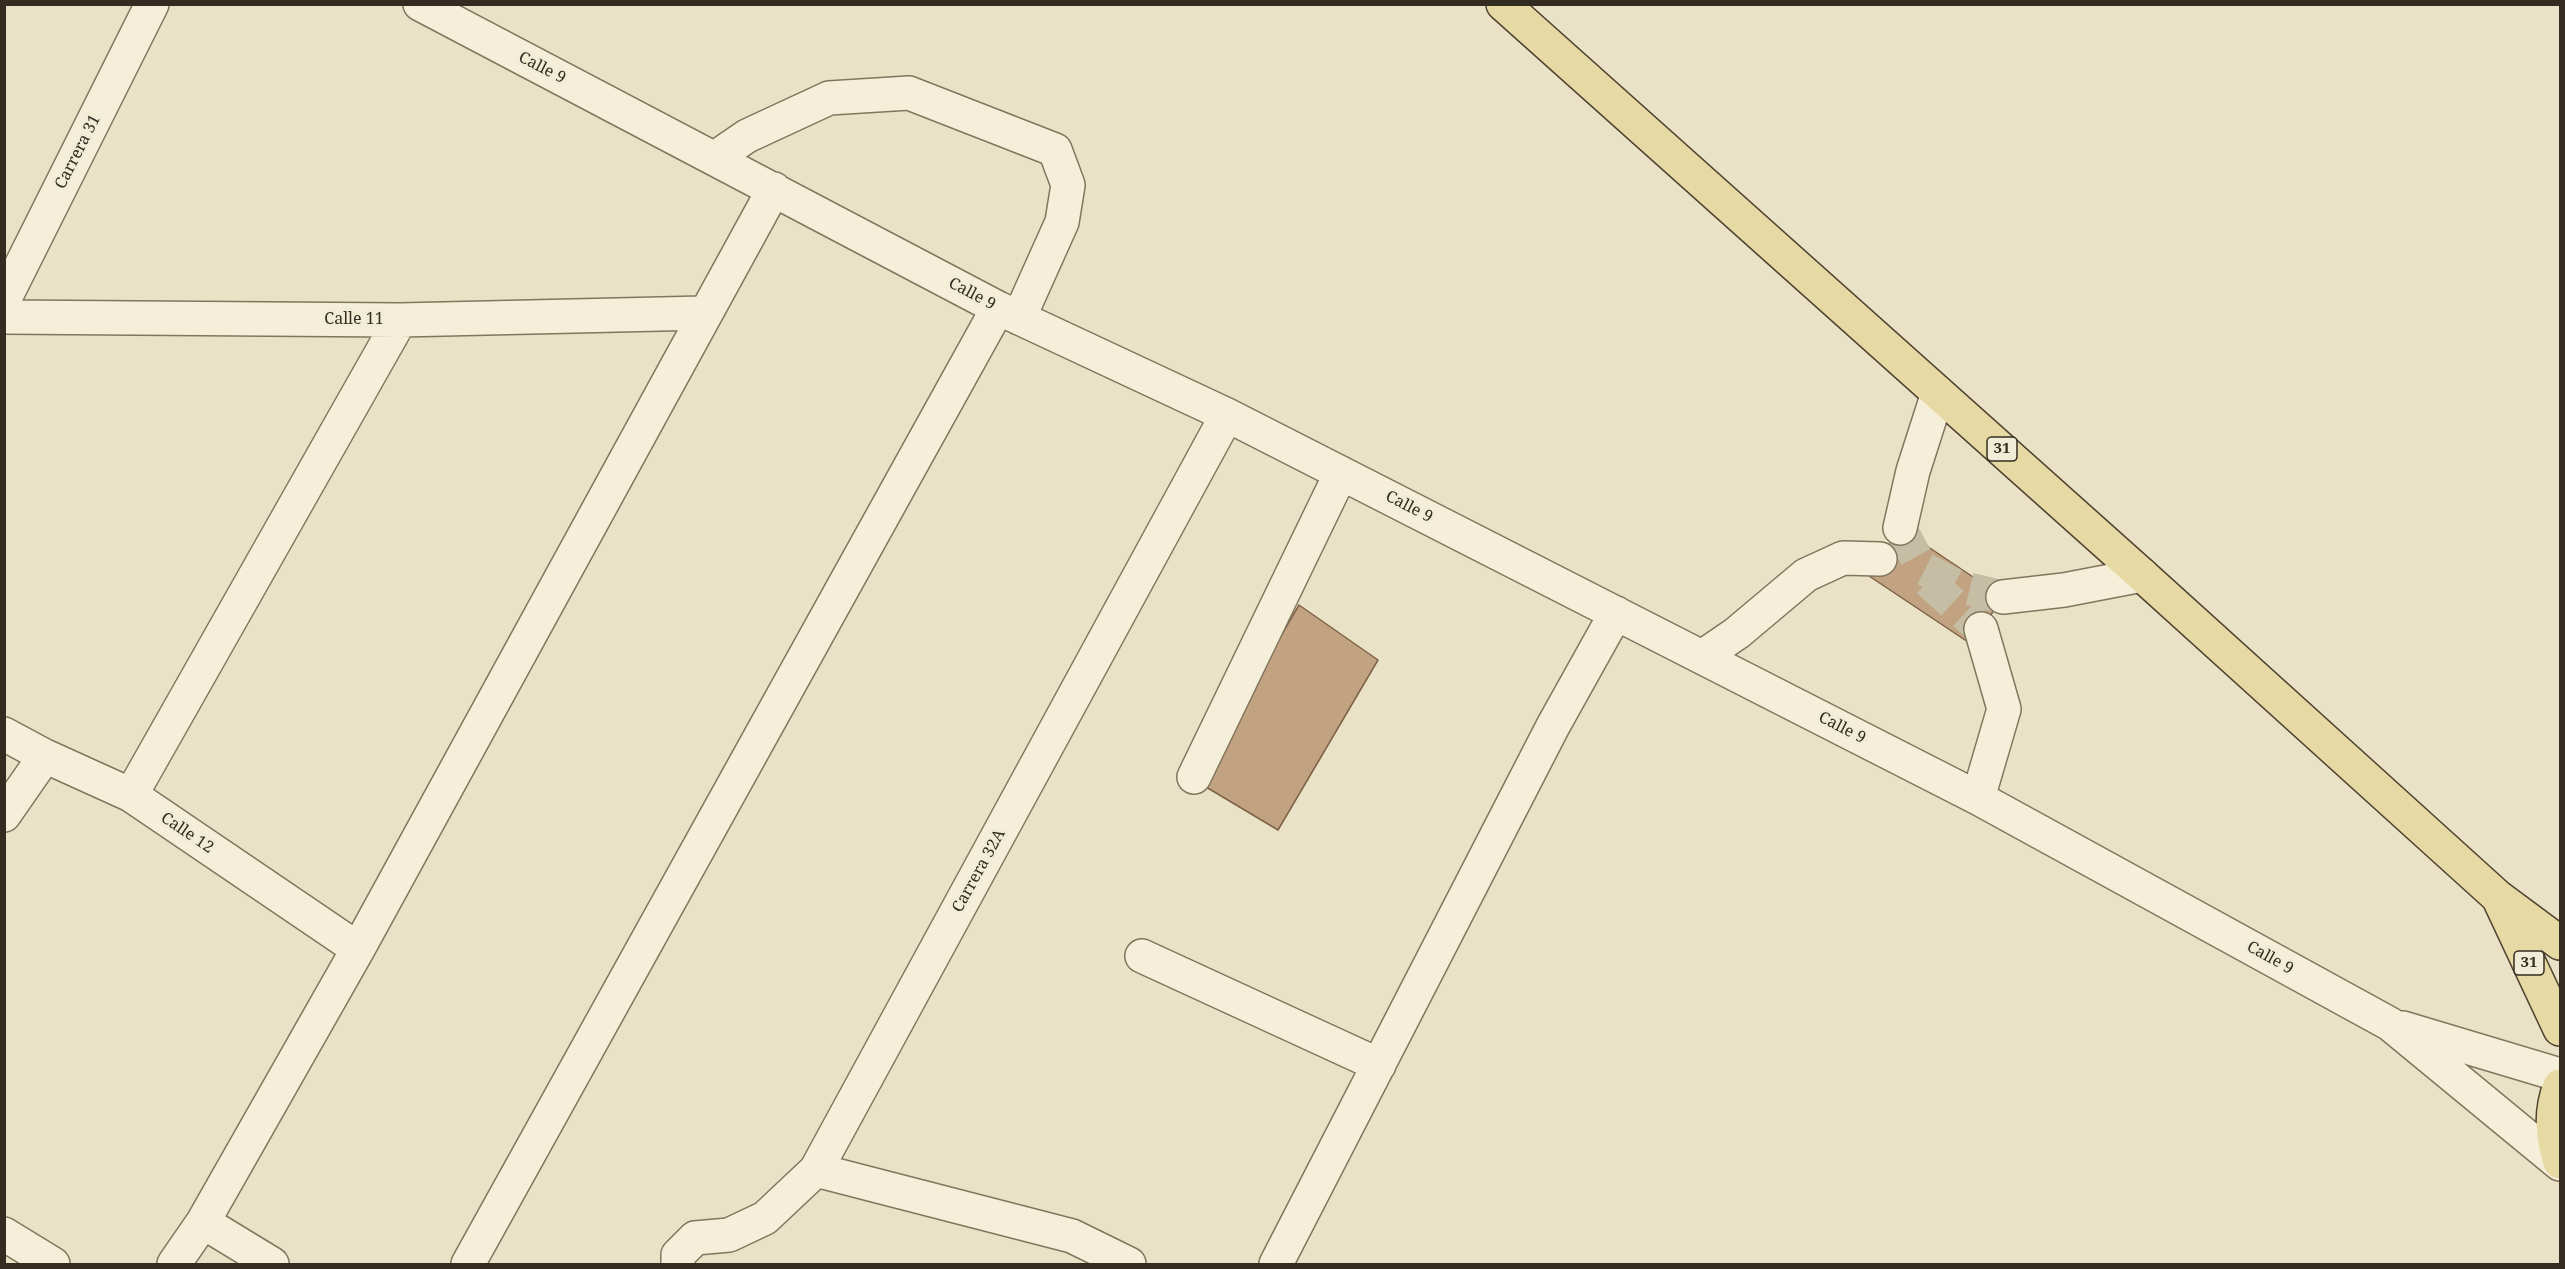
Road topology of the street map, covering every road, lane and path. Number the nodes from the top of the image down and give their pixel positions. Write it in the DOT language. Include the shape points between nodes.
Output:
graph roads {
  1 [pos="152,4"];
  2 [pos="420,4"];
  3 [pos="1503,4"];
  4 [pos="715,158"];
  5 [pos="774,189"];
  6 [pos="4,300"];
  7 [pos="704,313"];
  8 [pos="1009,313"];
  9 [pos="4,317"];
  10 [pos="400,320"];
  11 [pos="1938,393"];
  12 [pos="1227,415"];
  13 [pos="1341,473"];
  14 [pos="1900,528"];
  15 [pos="1880,559"];
  16 [pos="2142,575"];
  17 [pos="2003,597"];
  18 [pos="1616,613"];
  19 [pos="1981,628"];
  20 [pos="1702,657"];
  21 [pos="4,734"];
  22 [pos="45,756"];
  23 [pos="1194,777"];
  24 [pos="131,795"];
  25 [pos="1978,798"];
  26 [pos="4,815"];
  27 [pos="2498,897"];
  28 [pos="2560,942"];
  29 [pos="358,949"];
  30 [pos="1142,956"];
  31 [pos="2390,1024"];
  32 [pos="2560,1029"];
  33 [pos="1379,1065"];
  34 [pos="2560,1075"];
  35 [pos="2560,1086"];
  36 [pos="2560,1163"];
  37 [pos="816,1170"];
  38 [pos="203,1222"];
  39 [pos="4,1234"];
  40 [pos="53,1264"];
  41 [pos="174,1264"];
  42 [pos="272,1264"];
  43 [pos="468,1264"];
  44 [pos="678,1264"];
  45 [pos="1129,1264"];
  46 [pos="1276,1264"];
  1 -- 6 [label="street, Carrera 31"];
  2 -- 4 [label="street, Calle 9"];
  3 -- 11 [label="main road, 31"];
  4 -- 5 [label="street, Calle 9"];
  4 -- 8 [label="street" via="747,136 829,98 909,93 1055,150 1068,185 1062,222"];
  5 -- 7 [label="street"];
  5 -- 8 [label="street, Calle 9"];
  7 -- 10 [label="street, Calle 11"];
  7 -- 29 [label="street"];
  8 -- 12 [label="street, Calle 9"];
  8 -- 43 [label="street"];
  9 -- 10 [label="street, Calle 11"];
  10 -- 24 [label="street"];
  11 -- 14 [label="street"];
  11 -- 16 [label="main road, 31"];
  12 -- 13 [label="street, Calle 9"];
  12 -- 37 [label="street, Carrera 32A"];
  13 -- 18 [label="street, Calle 9"];
  13 -- 23 [label="street"];
  15 -- 20 [label="street" via="1843,558 1806,574 1737,633"];
  16 -- 17 [label="street"];
  16 -- 27 [label="main road, 31"];
  18 -- 20 [label="street, Calle 9"];
  18 -- 33 [label="street" via="1553,726"];
  19 -- 25 [label="street" via="2004,709"];
  20 -- 25 [label="street, Calle 9"];
  21 -- 22 [label="street, Calle 12"];
  22 -- 24 [label="street, Calle 12"];
  22 -- 26 [label="street"];
  24 -- 29 [label="street, Calle 12"];
  25 -- 31 [label="street, Calle 9"];
  27 -- 28 [label="main road, 31"];
  27 -- 32 [label="main road, 31"];
  29 -- 38 [label="street"];
  30 -- 33 [label="street"];
  31 -- 34 [label="street, Calle 9"];
  31 -- 36 [label="street, Calle 9"];
  33 -- 46 [label="street"];
  35 -- 36 [label="main road" via="2552,1120"];
  37 -- 44 [label="street, Carrera 32A" via="765,1218 729,1235 695,1239 678,1255"];
  37 -- 45 [label="street" via="1072,1236"];
  38 -- 41 [label="street"];
  38 -- 42 [label="street"];
  39 -- 40 [label="street"];
}
